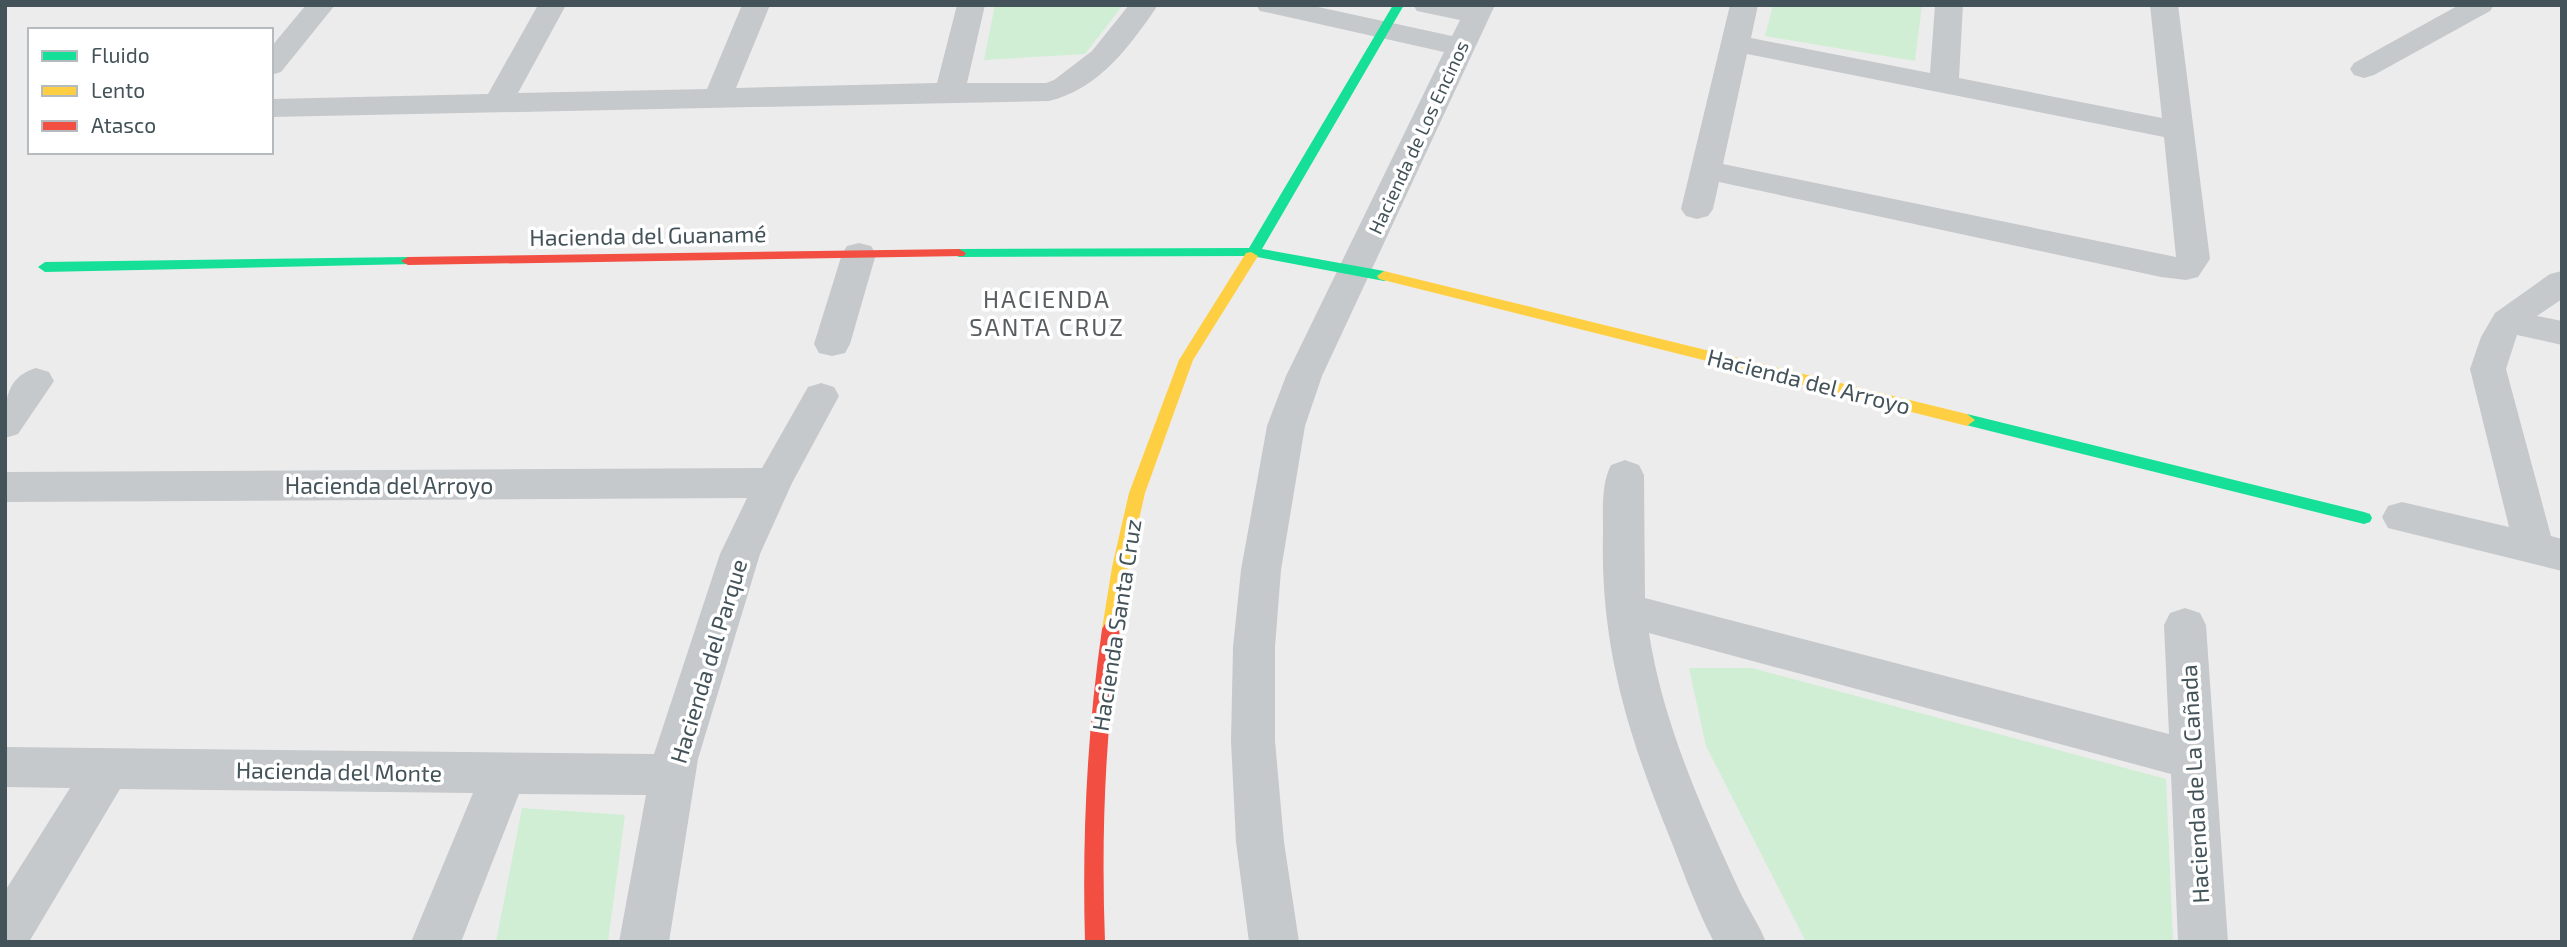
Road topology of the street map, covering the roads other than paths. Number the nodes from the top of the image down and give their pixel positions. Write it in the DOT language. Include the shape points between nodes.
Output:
graph roads {
  1 [pos="321,5"];
  2 [pos="552,5"];
  3 [pos="756,5"];
  4 [pos="971,5"];
  5 [pos="1144,5"];
  6 [pos="1270,5"];
  7 [pos="1399,5"];
  8 [pos="1427,5"];
  9 [pos="1713,5"];
  10 [pos="1949,5"];
  11 [pos="2164,5"];
  12 [pos="2474,6"];
  13 [pos="1743,8"];
  14 [pos="1478,10"];
  15 [pos="1384,30"];
  16 [pos="1734,43"];
  17 [pos="1461,47"];
  18 [pos="273,64"];
  19 [pos="2364,69"];
  20 [pos="1944,84"];
  21 [pos="950,92"];
  22 [pos="718,97"];
  23 [pos="498,103"];
  24 [pos="273,108"];
  25 [pos="2176,130"];
  26 [pos="1706,170"];
  27 [pos="1698,209"];
  28 [pos="1252,252"];
  29 [pos="859,254"];
  30 [pos="45,267"];
  31 [pos="1356,269"];
  32 [pos="2562,282"];
  33 [pos="2507,321"];
  34 [pos="2562,333"];
  35 [pos="832,344"];
  36 [pos="36,381"];
  37 [pos="821,396"];
  38 [pos="5,424"];
  39 [pos="1625,475"];
  40 [pos="773,483"];
  41 [pos="5,487"];
  42 [pos="2383,517"];
  43 [pos="2548,552"];
  44 [pos="1627,610"];
  45 [pos="2186,625"];
  46 [pos="2193,760"];
  47 [pos="5,767"];
  48 [pos="108,768"];
  49 [pos="504,773"];
  50 [pos="672,775"];
  51 [pos="5,936"];
  52 [pos="436,942"];
  53 [pos="644,942"];
  54 [pos="1095,942"];
  55 [pos="1274,942"];
  56 [pos="1741,942"];
  57 [pos="2203,942"];
  1 -- 18 [label="street"];
  2 -- 23 [label="street"];
  3 -- 22 [label="street"];
  4 -- 21 [label="street"];
  5 -- 21 [label="street" via="1088,71 1063,89"];
  6 -- 15 [label="street"];
  7 -- 15 [label="street"];
  8 -- 14 [label="street"];
  9 -- 13 [label="street"];
  10 -- 20 [label="street"];
  11 -- 25 [label="street"];
  12 -- 19 [label="street"];
  13 -- 16 [label="street"];
  14 -- 17 [label="street, Hacienda de Los Encinos"];
  15 -- 17 [label="street"];
  15 -- 28 [label="street"];
  16 -- 20 [label="street"];
  16 -- 26 [label="street"];
  17 -- 31 [label="street, Hacienda de Los Encinos"];
  20 -- 25 [label="street"];
  21 -- 22 [label="street"];
  22 -- 23 [label="street"];
  23 -- 24 [label="street"];
  25 -- 26 [label="street" via="2193,259 2186,268"];
  26 -- 27 [label="street"];
  28 -- 29 [label="street, Hacienda del Guanamé"];
  28 -- 31 [label="street, Hacienda del Arroyo"];
  28 -- 54 [label="street, Hacienda Santa Cruz" via="1186,360 1137,493 1120,568 1098,743 1091,857"];
  29 -- 30 [label="street, Hacienda del Guanamé"];
  29 -- 35 [label="street"];
  31 -- 42 [label="street, Hacienda del Arroyo"];
  31 -- 55 [label="street" via="1304,376 1286,426 1261,570 1253,741 1260,842"];
  32 -- 33 [label="street"];
  33 -- 34 [label="street"];
  33 -- 43 [label="street" via="2493,346 2488,369"];
  36 -- 38 [label="street"];
  37 -- 40 [label="street, Hacienda del Parque"];
  39 -- 44 [label="street" via="1620,542"];
  40 -- 41 [label="street, Hacienda del Arroyo"];
  40 -- 50 [label="street, Hacienda del Parque" via="740,554"];
  42 -- 43 [label="street"];
  44 -- 46 [label="street"];
  44 -- 56 [label="street" via="1634,665 1650,727"];
  45 -- 46 [label="street, Hacienda de La Cañada"];
  46 -- 57 [label="street, Hacienda de La Cañada"];
  47 -- 48 [label="street, Hacienda del Monte"];
  48 -- 49 [label="street, Hacienda del Monte"];
  48 -- 51 [label="street"];
  49 -- 50 [label="street, Hacienda del Monte"];
  49 -- 52 [label="street"];
  50 -- 53 [label="street, Hacienda del Parque"];
}
